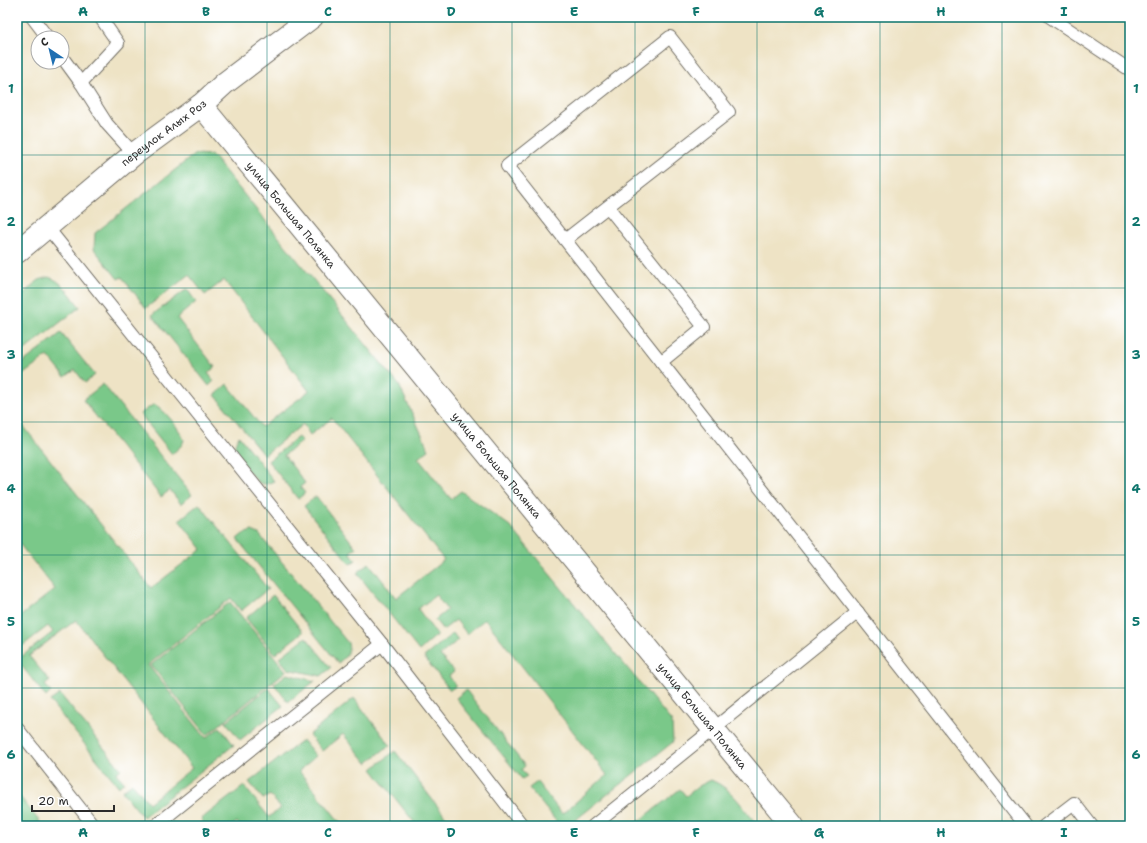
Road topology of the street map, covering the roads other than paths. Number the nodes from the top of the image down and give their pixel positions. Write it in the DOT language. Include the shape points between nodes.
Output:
graph roads {
  1 [pos="32,17"];
  2 [pos="100,17"];
  3 [pos="312,17"];
  4 [pos="1050,17"];
  5 [pos="42,30"];
  6 [pos="70,68"];
  7 [pos="1130,70"];
  8 [pos="81,83"];
  9 [pos="201,105"];
  10 [pos="134,154"];
  11 [pos="608,207"];
  12 [pos="46,227"];
  13 [pos="565,240"];
  14 [pos="17,252"];
  15 [pos="661,362"];
  16 [pos="858,612"];
  17 [pos="382,644"];
  18 [pos="17,728"];
  19 [pos="714,729"];
  20 [pos="94,826"];
  21 [pos="155,826"];
  22 [pos="524,826"];
  23 [pos="593,826"];
  24 [pos="793,826"];
  25 [pos="1026,826"];
  26 [pos="1044,826"];
  27 [pos="1092,826"];
  1 -- 5 [label="lane"];
  2 -- 8 [label="lane" via="118,43"];
  3 -- 9 [label="street, переулок Алых Роз"];
  4 -- 7 [label="lane"];
  6 -- 8 [label="lane"];
  8 -- 10 [label="lane" via="107,124"];
  9 -- 10 [label="street, переулок Алых Роз"];
  9 -- 19 [label="street, улица Большая Полянка"];
  10 -- 12 [label="street, переулок Алых Роз"];
  11 -- 13 [label="lane"];
  11 -- 13 [label="lane" via="729,112 670,37 506,166"];
  11 -- 15 [label="lane" via="704,327"];
  12 -- 14 [label="street, переулок Алых Роз"];
  12 -- 17 [label="lane"];
  13 -- 15 [label="lane"];
  15 -- 16 [label="lane"];
  16 -- 19 [label="lane"];
  16 -- 25 [label="lane"];
  17 -- 21 [label="lane"];
  17 -- 22 [label="lane"];
  18 -- 20 [label="lane"];
  19 -- 23 [label="lane"];
  19 -- 24 [label="street, улица Большая Полянка"];
  26 -- 27 [label="lane" via="1074,803"];
}
